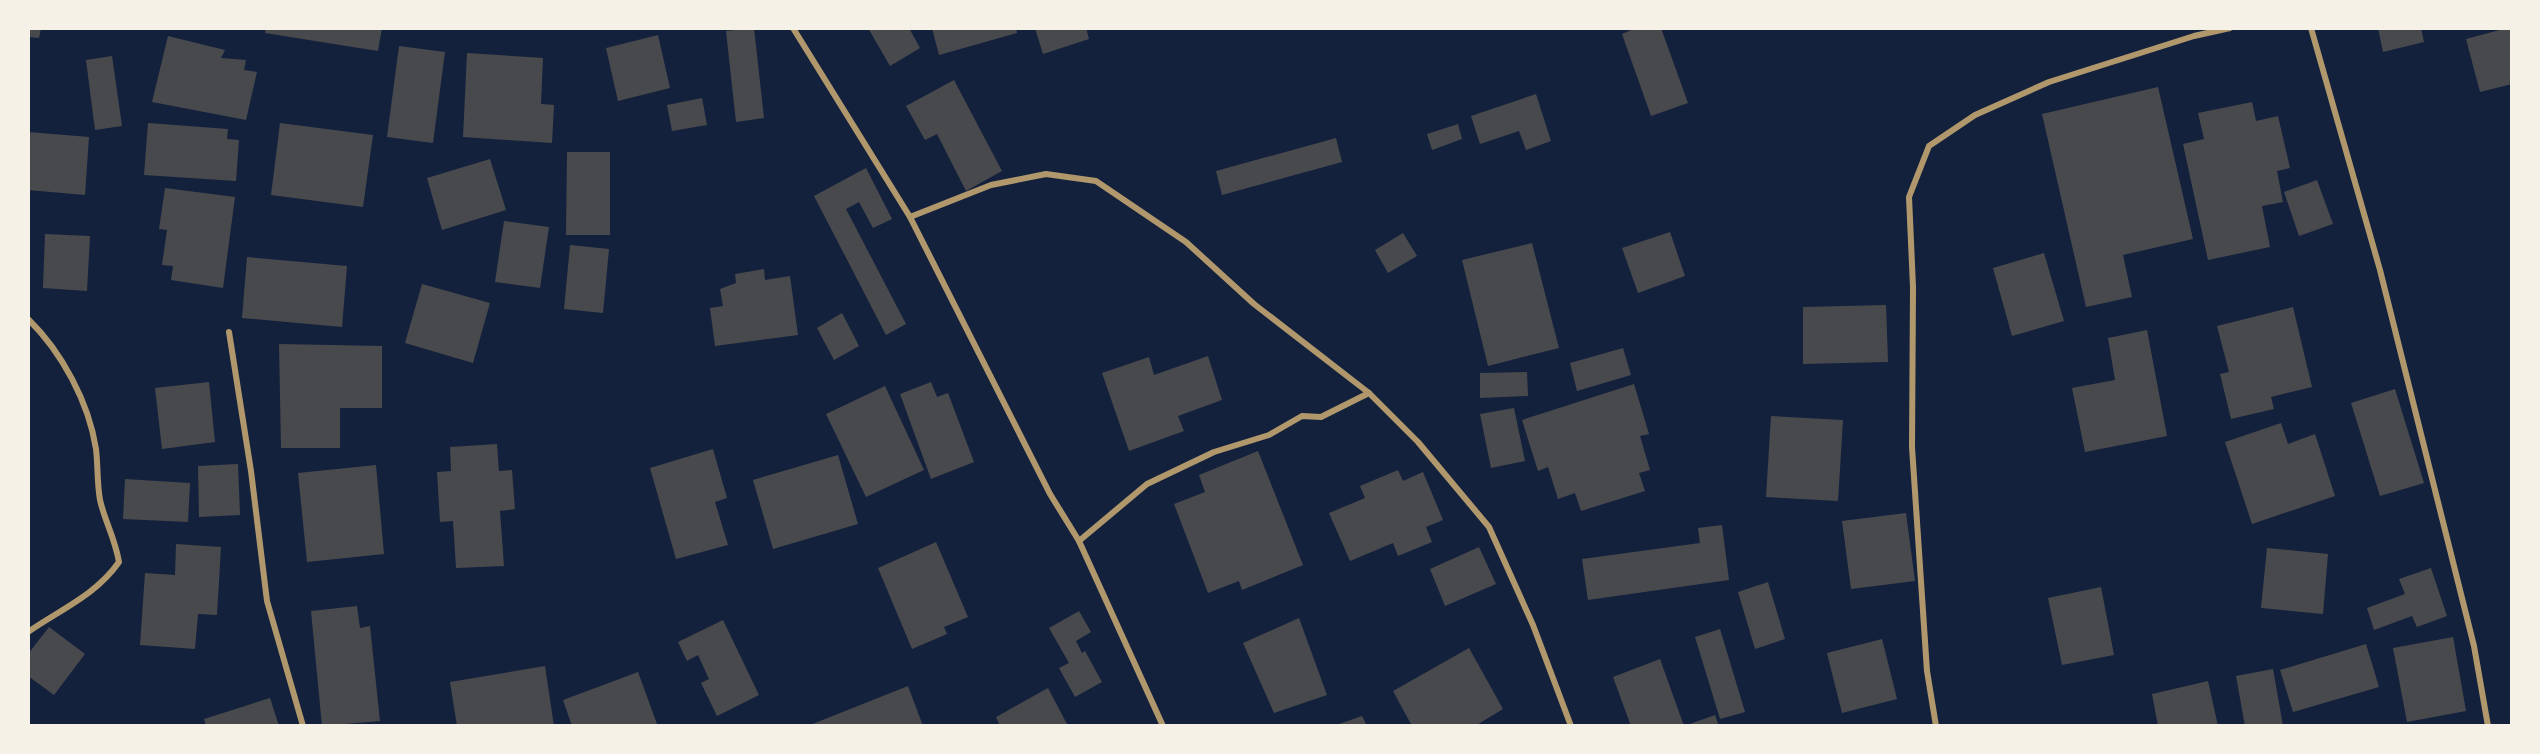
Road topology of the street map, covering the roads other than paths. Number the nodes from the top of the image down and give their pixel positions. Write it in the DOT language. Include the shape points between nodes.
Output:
graph roads {
  1 [pos="793,28"];
  2 [pos="2230,28"];
  3 [pos="2311,28"];
  4 [pos="910,217"];
  5 [pos="28,319"];
  6 [pos="229,332"];
  7 [pos="1369,393"];
  8 [pos="1079,541"];
  9 [pos="28,632"];
  10 [pos="303,726"];
  11 [pos="1163,726"];
  12 [pos="1571,726"];
  13 [pos="1936,726"];
  14 [pos="2488,726"];
  1 -- 4 [label="street"];
  2 -- 13 [label="street" via="2049,82 1975,115 1929,146 1909,196 1912,447 1927,671"];
  3 -- 14 [label="street" via="2380,270 2474,646"];
  4 -- 7 [label="street" via="991,185 1046,174 1096,181 1186,242 1254,304"];
  4 -- 8 [label="street" via="1050,494"];
  5 -- 9 [label="street" via="62,360 91,426 100,496 115,537 119,562 107,580 87,596"];
  6 -- 10 [label="street" via="267,601"];
  7 -- 8 [label="street" via="1321,417 1302,416 1269,435 1214,452 1147,484"];
  7 -- 12 [label="street" via="1418,442 1489,527 1533,625"];
  8 -- 11 [label="street"];
}
